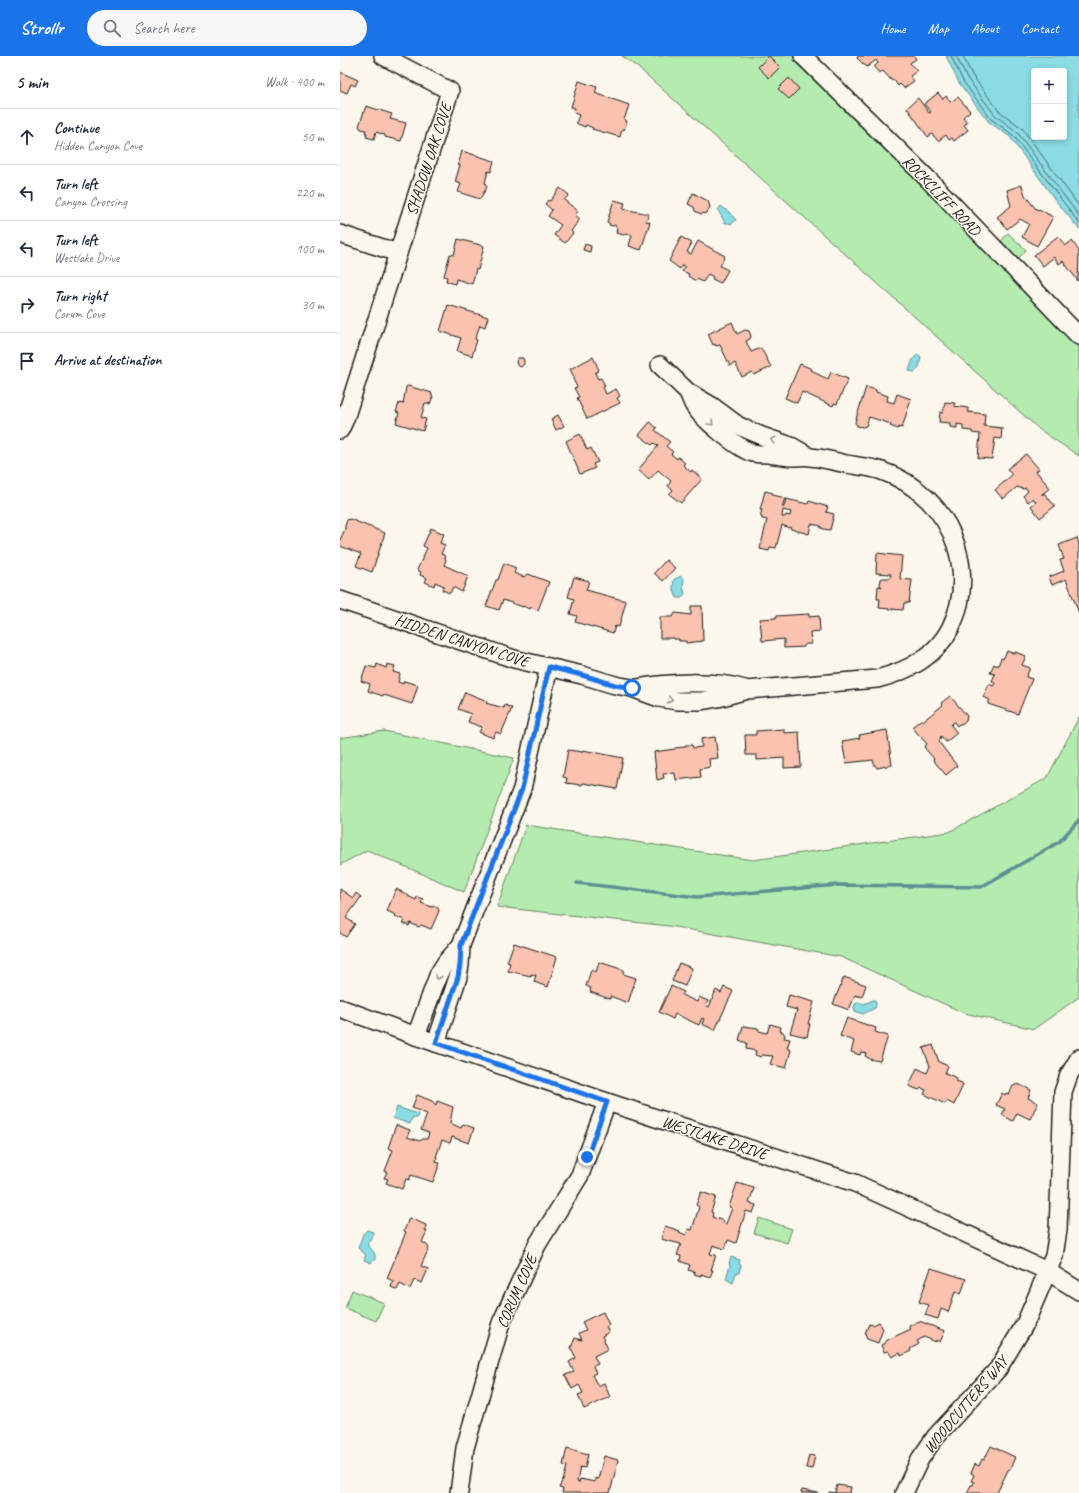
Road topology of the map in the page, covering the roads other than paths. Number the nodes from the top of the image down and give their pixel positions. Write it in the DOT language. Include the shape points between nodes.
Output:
graph roads {
  1 [pos="383,56"];
  2 [pos="803,56"];
  3 [pos="340,234"];
  4 [pos="398,253"];
  5 [pos="1079,336"];
  6 [pos="660,365"];
  7 [pos="340,430"];
  8 [pos="340,600"];
  9 [pos="549,667"];
  10 [pos="461,945"];
  11 [pos="340,1008"];
  12 [pos="416,1036"];
  13 [pos="436,1043"];
  14 [pos="1079,1058"];
  15 [pos="607,1102"];
  16 [pos="1047,1271"];
  17 [pos="1079,1291"];
  18 [pos="459,1493"];
  19 [pos="904,1493"];
  1 -- 4 [label="street, SHADOW OAK COVE" via="450,91"];
  2 -- 5 [label="street, ROCKCLIFF ROAD" via="928,179"];
  3 -- 4 [label="street"];
  4 -- 7 [label="street"];
  6 -- 9 [label="street, HIDDEN CANYON COVE" via="688,392 739,426 791,446 809,456 880,470 916,488 940,514 954,539 960,559 962,594 955,619 947,635 921,662 894,675 877,679 747,690 711,683 632,688"];
  8 -- 9 [label="street, HIDDEN CANYON COVE" via="514,659"];
  9 -- 10 [label="street" via="522,789"];
  10 -- 12 [label="street, one-way" via="439,973"];
  10 -- 13 [label="street" via="458,977"];
  11 -- 12 [label="street, WESTLAKE DRIVE"];
  12 -- 13 [label="street, WESTLAKE DRIVE"];
  13 -- 15 [label="street, WESTLAKE DRIVE"];
  14 -- 16 [label="street" via="1063,1092 1058,1230 1054,1256"];
  15 -- 16 [label="street, WESTLAKE DRIVE" via="855,1183"];
  15 -- 18 [label="street, CORUM COVE" via="580,1175 537,1245 501,1323 465,1448"];
  16 -- 17 [label="street, WESTLAKE DRIVE"];
  16 -- 19 [label="street, WOODCUTTERS WAY" via="1025,1324 998,1369 936,1436 920,1459"];
}
